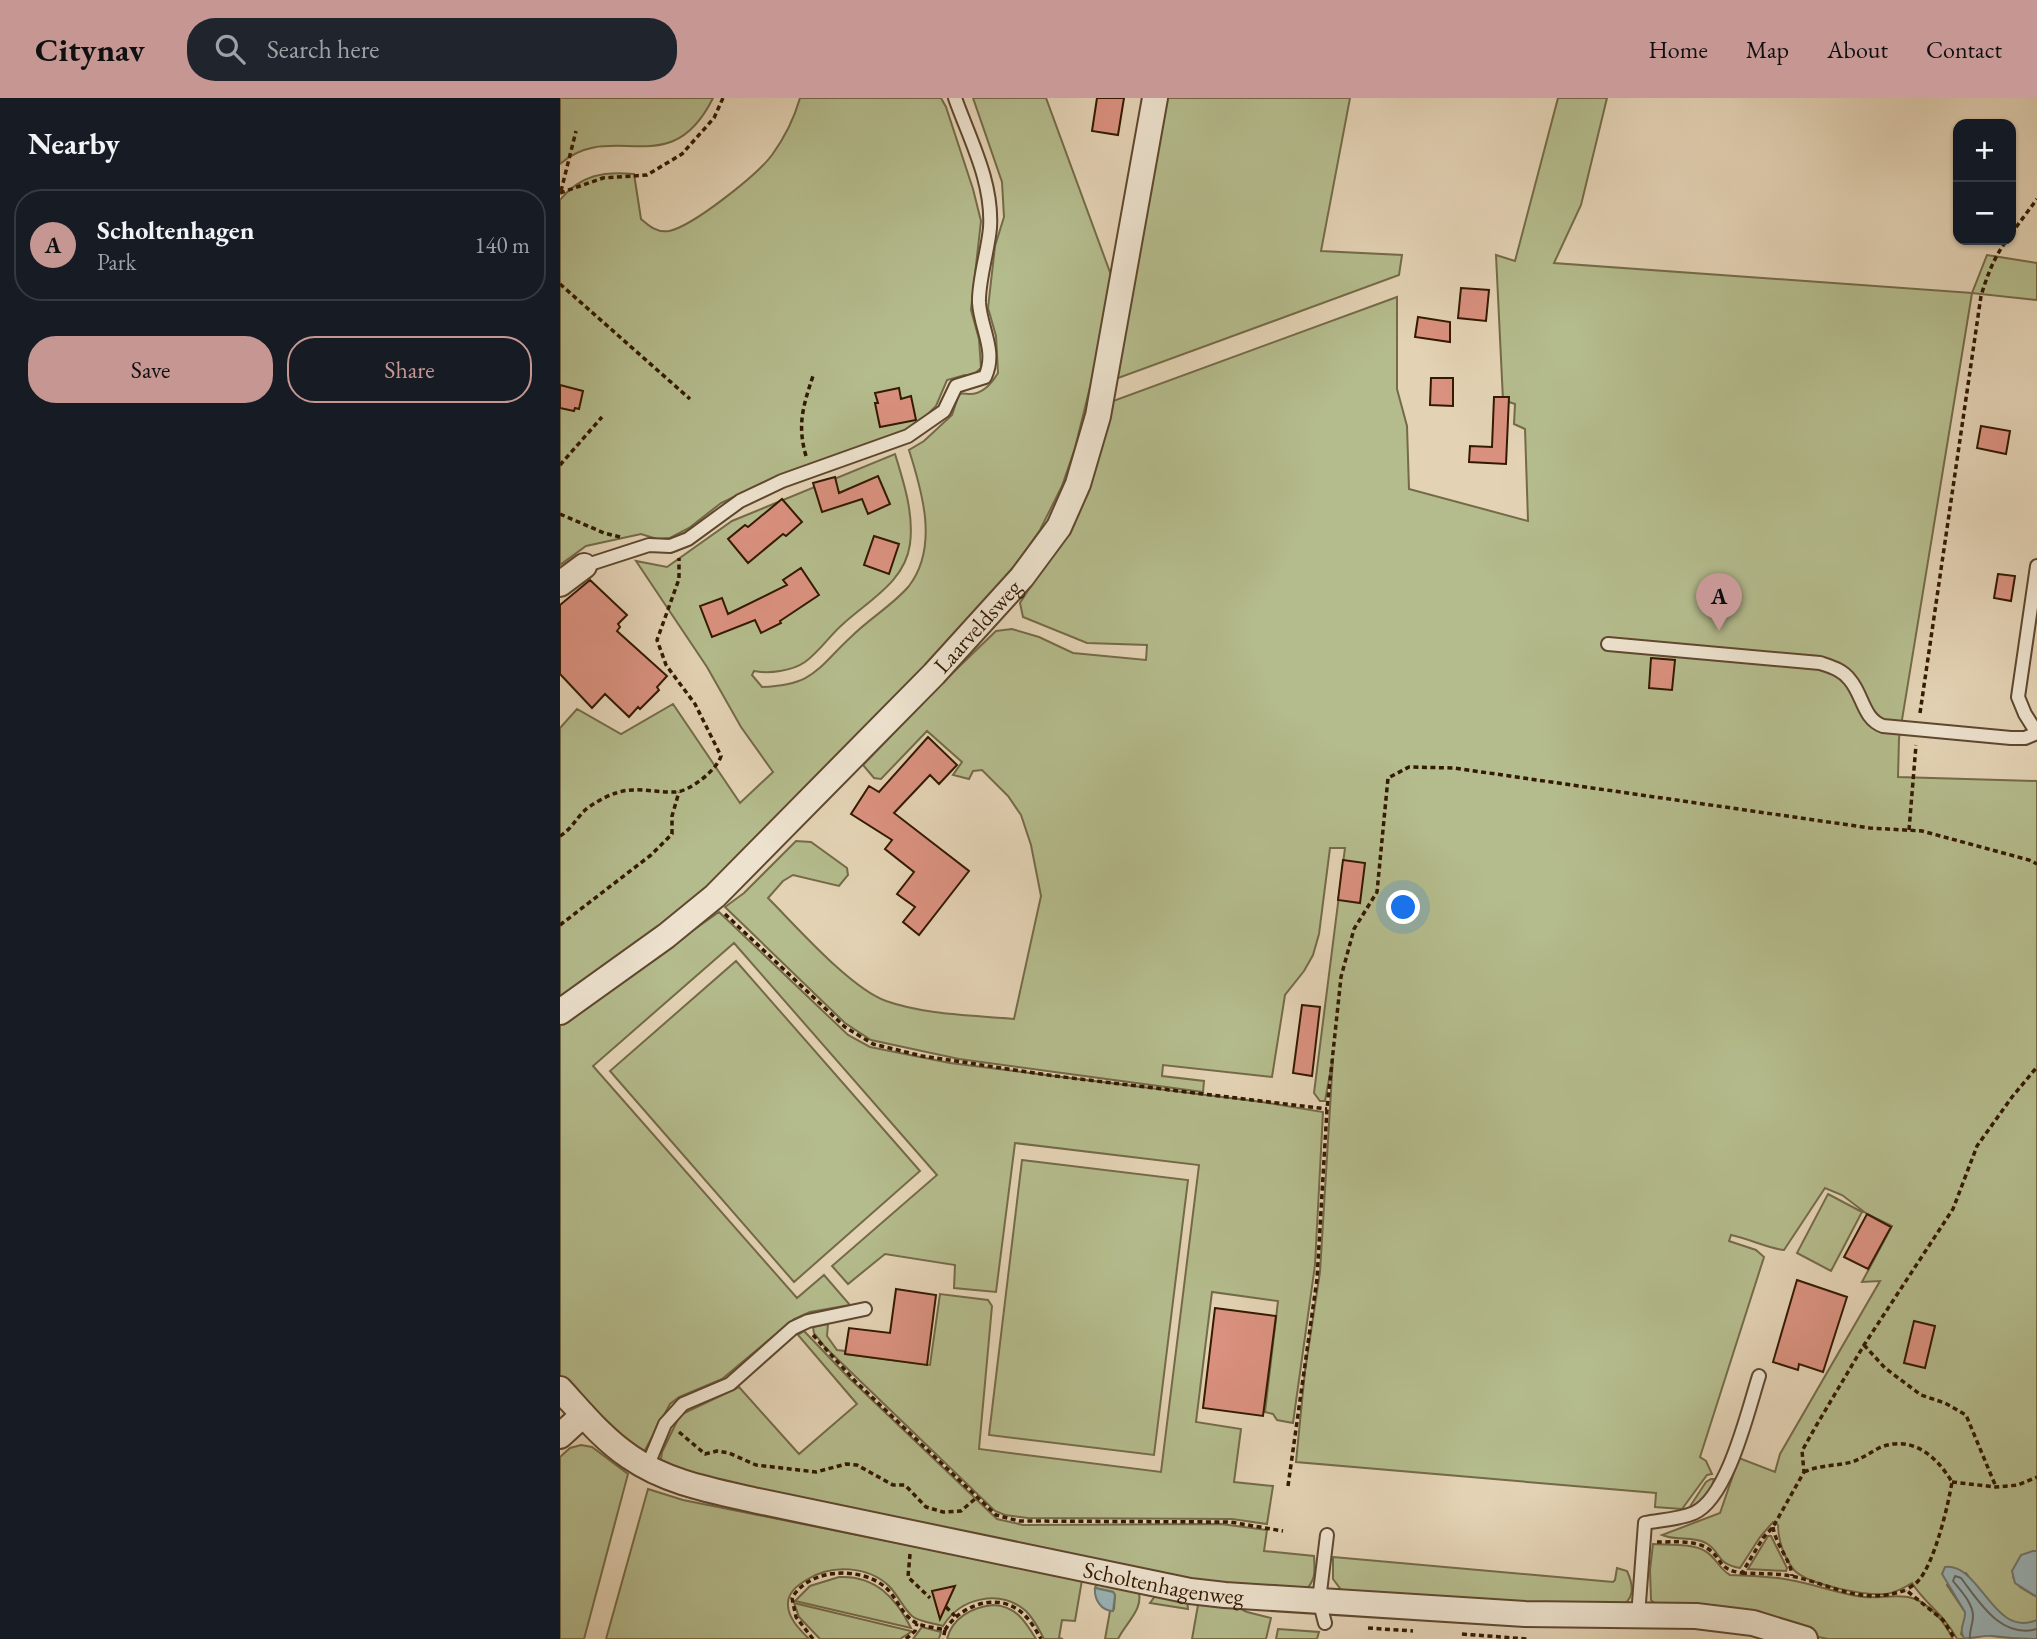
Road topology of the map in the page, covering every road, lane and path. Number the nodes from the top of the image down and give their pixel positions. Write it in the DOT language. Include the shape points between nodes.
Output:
graph roads {
  1 [pos="723,98"];
  2 [pos="955,98"];
  3 [pos="1155,98"];
  4 [pos="576,131"];
  5 [pos="561,192"];
  6 [pos="2037,198"];
  7 [pos="2016,227"];
  8 [pos="2003,245"];
  9 [pos="560,284"];
  10 [pos="813,376"];
  11 [pos="690,399"];
  12 [pos="602,416"];
  13 [pos="560,465"];
  14 [pos="811,471"];
  15 [pos="560,514"];
  16 [pos="649,545"];
  17 [pos="670,546"];
  18 [pos="584,566"];
  19 [pos="2037,566"];
  20 [pos="560,584"];
  21 [pos="1608,644"];
  22 [pos="1915,730"];
  23 [pos="2037,733"];
  24 [pos="679,792"];
  25 [pos="1909,830"];
  26 [pos="560,836"];
  27 [pos="2037,864"];
  28 [pos="710,900"];
  29 [pos="560,925"];
  30 [pos="560,1012"];
  31 [pos="2037,1067"];
  32 [pos="1327,1109"];
  33 [pos="865,1309"];
  34 [pos="803,1323"];
  35 [pos="1864,1345"];
  36 [pos="1759,1376"];
  37 [pos="560,1389"];
  38 [pos="583,1415"];
  39 [pos="665,1424"];
  40 [pos="560,1436"];
  41 [pos="647,1467"];
  42 [pos="1804,1472"];
  43 [pos="2037,1477"];
  44 [pos="1952,1482"];
  45 [pos="1288,1486"];
  46 [pos="1996,1487"];
  47 [pos="976,1498"];
  48 [pos="1773,1527"];
  49 [pos="1283,1531"];
  50 [pos="915,1533"];
  51 [pos="1326,1535"];
  52 [pos="1645,1541"];
  53 [pos="1742,1573"];
  54 [pos="1792,1576"];
  55 [pos="1906,1590"];
  56 [pos="930,1598"];
  57 [pos="946,1606"];
  58 [pos="1322,1611"];
  59 [pos="956,1616"];
  60 [pos="1638,1616"];
  61 [pos="917,1623"];
  62 [pos="945,1630"];
  63 [pos="1455,1634"];
  64 [pos="813,1639"];
  65 [pos="906,1639"];
  66 [pos="943,1639"];
  67 [pos="1041,1639"];
  68 [pos="1527,1639"];
  69 [pos="1805,1639"];
  70 [pos="1955,1639"];
  1 -- 5 [label="path" via="714,118 682,154 647,175 603,178"];
  2 -- 14 [label="lane" via="989,190 990,227 979,303 991,365 985,377 956,386 944,411 908,436"];
  3 -- 28 [label="street, Laarveldsweg" via="1098,416 1078,484 1059,527 1022,577 934,674"];
  4 -- 5 [label="path"];
  6 -- 7 [label="path"];
  8 -- 22 [label="path" via="1981,296"];
  9 -- 11 [label="path"];
  10 -- 14 [label="path" via="802,409 801,437"];
  12 -- 13 [label="path"];
  14 -- 17 [label="lane" via="740,501 688,539"];
  15 -- 16 [label="path"];
  16 -- 17 [label="lane"];
  16 -- 18 [label="lane"];
  17 -- 24 [label="path" via="679,554 679,579 657,640 666,665 695,704 721,756 719,765"];
  18 -- 20 [label="street"];
  19 -- 23 [label="lane" via="2018,697"];
  21 -- 22 [label="lane" via="1820,663 1839,669 1850,680 1870,719 1883,726"];
  22 -- 23 [label="lane" via="2011,738"];
  22 -- 25 [label="path"];
  24 -- 26 [label="path" via="617,792 585,810"];
  24 -- 29 [label="path" via="671,816 672,834"];
  25 -- 27 [label="path"];
  25 -- 32 [label="path" via="1454,768 1409,767 1388,778 1377,892 1354,929 1341,976"];
  28 -- 30 [label="street, Laarveldsweg"];
  28 -- 32 [label="path" via="845,1027 873,1044 1055,1076"];
  31 -- 35 [label="path" via="1977,1146 1953,1209"];
  32 -- 45 [label="path" via="1317,1279"];
  33 -- 34 [label="lane"];
  34 -- 39 [label="lane" via="730,1384 683,1404"];
  34 -- 47 [label="path" via="855,1381"];
  35 -- 42 [label="path" via="1802,1451"];
  35 -- 46 [label="path" via="1921,1395 1966,1415"];
  36 -- 52 [label="lane" via="1731,1465 1715,1494 1695,1513 1645,1523"];
  37 -- 38 [label="street, Scholtenhagenweg"];
  38 -- 40 [label="street"];
  38 -- 41 [label="street, Scholtenhagenweg"];
  39 -- 41 [label="lane"];
  39 -- 47 [label="path" via="705,1454 729,1453 756,1465 817,1472 857,1465 893,1485 905,1486 926,1507 943,1512 961,1511"];
  41 -- 50 [label="street, Scholtenhagenweg" via="690,1485"];
  42 -- 44 [label="path" via="1862,1459 1882,1447 1912,1445 1942,1465"];
  42 -- 48 [label="path"];
  43 -- 46 [label="path"];
  44 -- 46 [label="path"];
  44 -- 55 [label="path" via="1930,1563"];
  47 -- 49 [label="path" via="996,1514 1019,1521 1230,1522"];
  48 -- 53 [label="path"];
  48 -- 54 [label="path"];
  50 -- 56 [label="path" via="908,1577"];
  50 -- 58 [label="street, Scholtenhagenweg" via="1190,1591"];
  51 -- 58 [label="lane"];
  52 -- 53 [label="path" via="1702,1546 1724,1568"];
  52 -- 60 [label="lane"];
  53 -- 54 [label="path"];
  54 -- 55 [label="path" via="1857,1594 1889,1596"];
  55 -- 70 [label="path" via="1944,1620"];
  57 -- 59 [label="path"];
  58 -- 60 [label="street, Scholtenhagenweg"];
  59 -- 62 [label="path"];
  59 -- 67 [label="path" via="986,1602 1002,1602 1025,1615"];
  60 -- 69 [label="street, Scholtenhagenweg" via="1726,1619"];
  61 -- 62 [label="path"];
  61 -- 64 [label="path" via="893,1594 872,1579 834,1574 805,1584 792,1598 796,1617"];
  61 -- 65 [label="path"];
  62 -- 66 [label="path"];
  63 -- 68 [label="path"];
}
